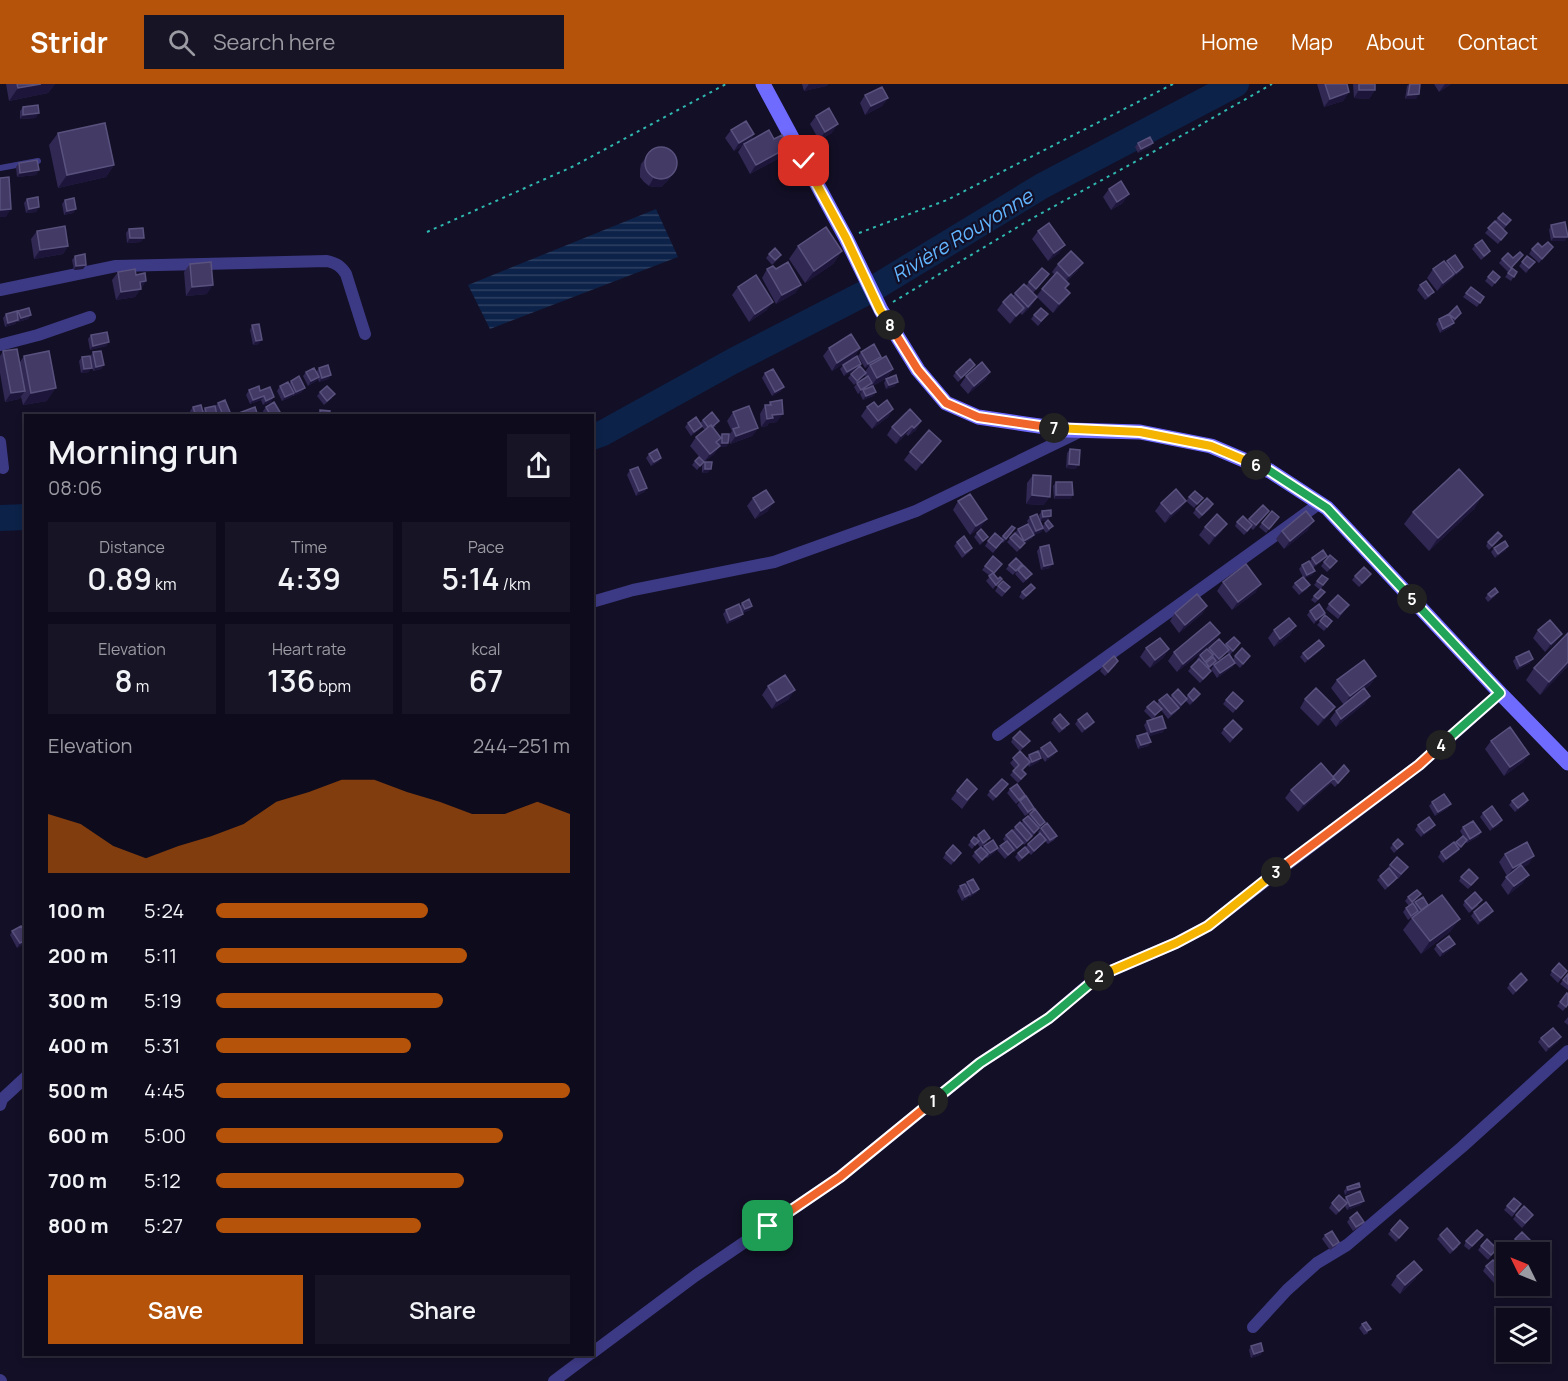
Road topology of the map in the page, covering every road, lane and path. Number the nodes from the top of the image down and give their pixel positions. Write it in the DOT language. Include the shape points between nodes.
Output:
graph roads {
  1 [pos="726,84"];
  2 [pos="763,84"];
  3 [pos="1173,84"];
  4 [pos="1272,84"];
  5 [pos="38,161"];
  6 [pos="0,168"];
  7 [pos="427,232"];
  8 [pos="846,238"];
  9 [pos="0,290"];
  10 [pos="880,310"];
  11 [pos="90,317"];
  12 [pos="365,334"];
  13 [pos="0,345"];
  14 [pos="1082,430"];
  15 [pos="0,442"];
  16 [pos="3,468"];
  17 [pos="1320,503"];
  18 [pos="594,601"];
  19 [pos="1500,693"];
  20 [pos="998,735"];
  21 [pos="1568,763"];
  22 [pos="1568,1050"];
  23 [pos="24,1079"];
  24 [pos="0,1105"];
  25 [pos="1253,1327"];
  26 [pos="594,1352"];
  27 [pos="588,1356"];
  28 [pos="554,1381"];
  1 -- 7 [label="path" via="574,166"];
  2 -- 8 [label="main road"];
  3 -- 8 [label="path" via="947,200"];
  4 -- 10 [label="path" via="1031,219"];
  5 -- 6 [label="lane"];
  8 -- 10 [label="main road"];
  9 -- 12 [label="street" via="116,266 327,261 334,262 346,274"];
  10 -- 14 [label="main road" via="918,370 946,403 978,417"];
  11 -- 13 [label="street"];
  14 -- 17 [label="main road" via="1140,432 1211,446 1270,471"];
  14 -- 18 [label="street" via="916,511 774,562"];
  15 -- 16 [label="street"];
  17 -- 19 [label="main road"];
  17 -- 20 [label="street"];
  19 -- 21 [label="main road"];
  19 -- 26 [label="street" via="1419,765 1208,926 1097,977 1049,1018 980,1063 840,1177 695,1276"];
  22 -- 25 [label="street" via="1347,1245 1317,1263"];
  23 -- 24 [label="street"];
  27 -- 28 [label="street"];
}
